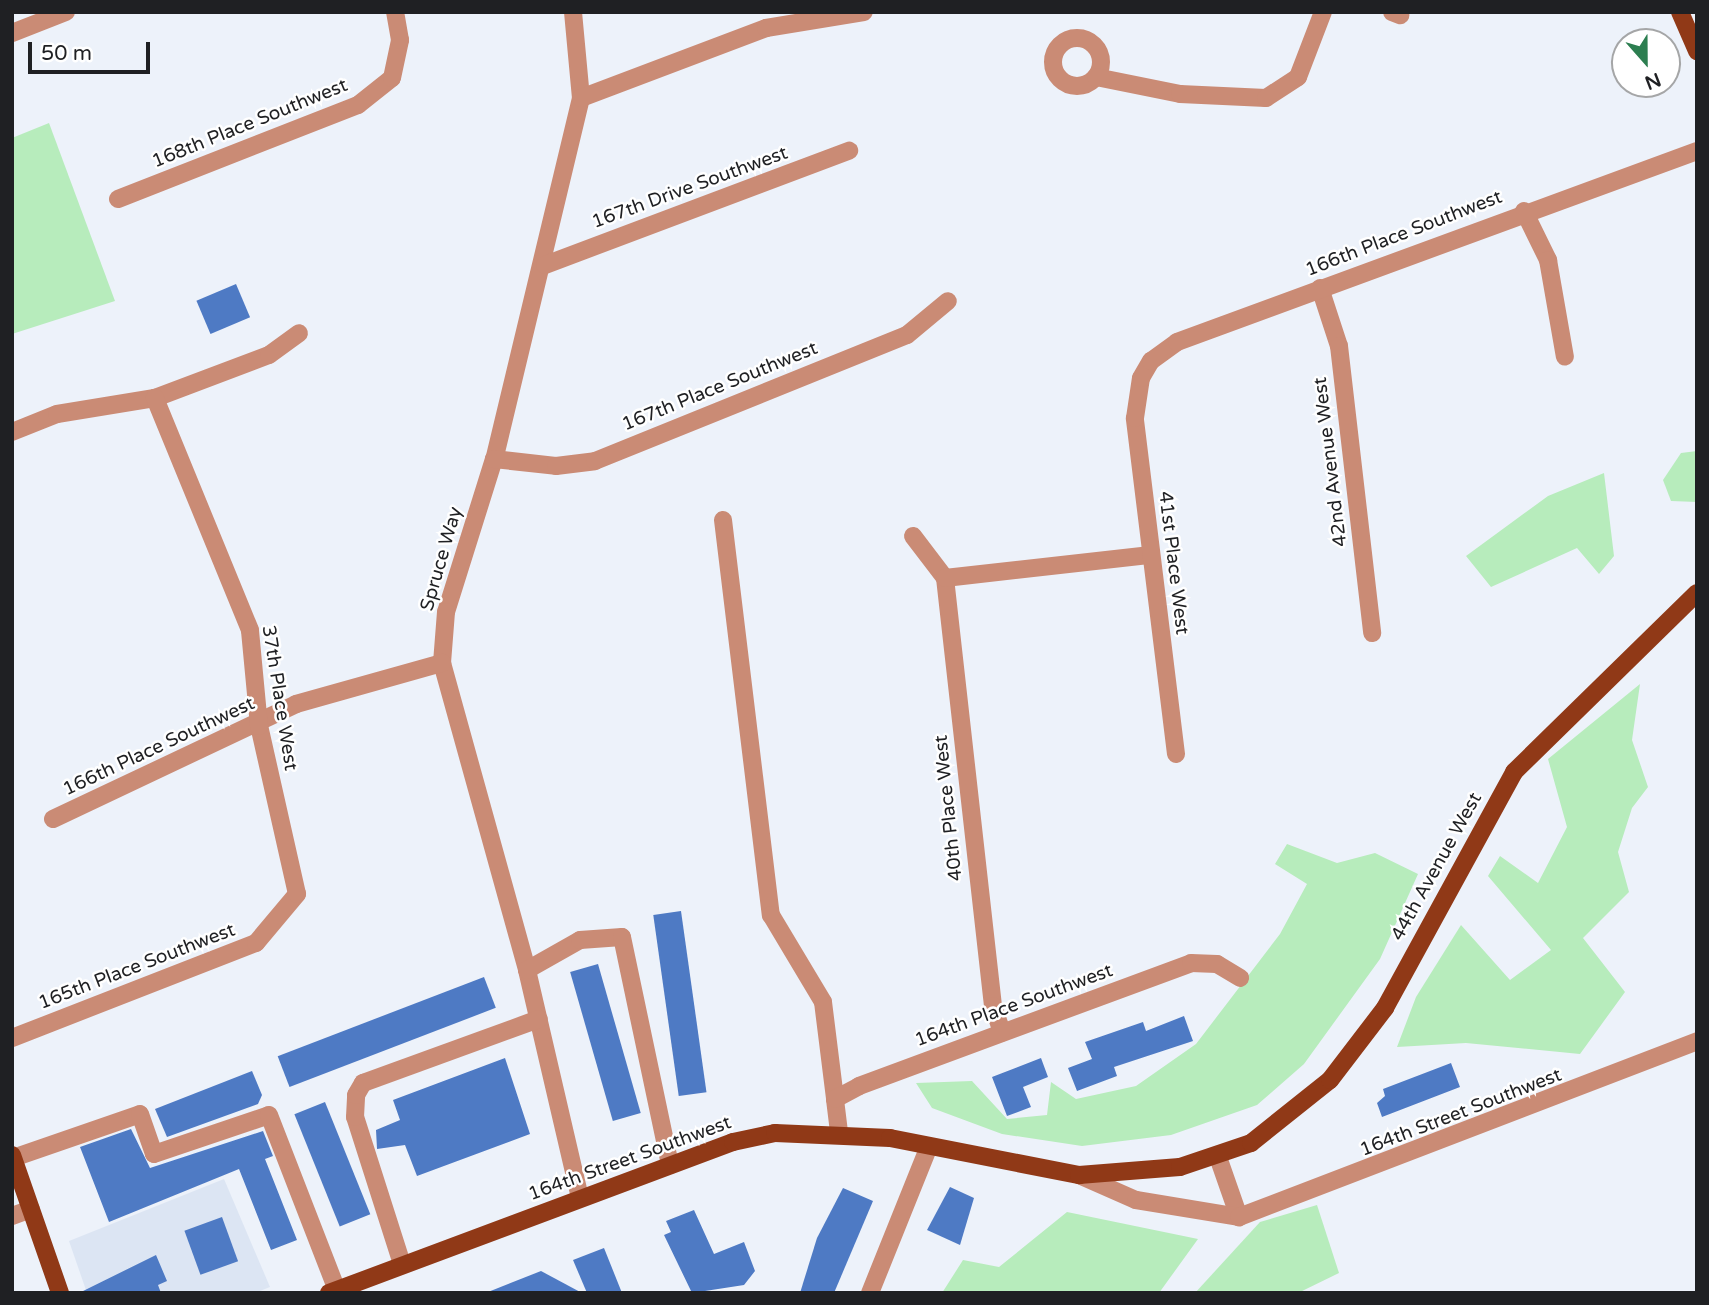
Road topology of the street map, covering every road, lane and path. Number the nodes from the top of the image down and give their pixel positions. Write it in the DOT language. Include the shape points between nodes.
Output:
graph roads {
  1 [pos="66,12"];
  2 [pos="395,12"];
  3 [pos="573,12"];
  4 [pos="864,12"];
  5 [pos="1323,12"];
  6 [pos="1679,12"];
  7 [pos="12,33"];
  8 [pos="1697,51"];
  9 [pos="1096,77"];
  10 [pos="581,98"];
  11 [pos="1697,151"];
  12 [pos="849,152"];
  13 [pos="118,199"];
  14 [pos="1524,211"];
  15 [pos="545,265"];
  16 [pos="1320,288"];
  17 [pos="948,301"];
  18 [pos="299,333"];
  19 [pos="1565,357"];
  20 [pos="1141,377"];
  21 [pos="155,398"];
  22 [pos="12,432"];
  23 [pos="494,459"];
  24 [pos="723,520"];
  25 [pos="913,536"];
  26 [pos="1151,555"];
  27 [pos="946,578"];
  28 [pos="1697,593"];
  29 [pos="1372,633"];
  30 [pos="442,663"];
  31 [pos="259,726"];
  32 [pos="1176,754"];
  33 [pos="53,819"];
  34 [pos="297,894"];
  35 [pos="527,970"];
  36 [pos="1240,978"];
  37 [pos="539,1019"];
  38 [pos="1002,1032"];
  39 [pos="12,1038"];
  40 [pos="1697,1041"];
  41 [pos="835,1099"];
  42 [pos="839,1132"];
  43 [pos="929,1146"];
  44 [pos="13,1157"];
  45 [pos="1218,1157"];
  46 [pos="670,1165"];
  47 [pos="1079,1175"];
  48 [pos="580,1197"];
  49 [pos="31,1209"];
  50 [pos="12,1216"];
  51 [pos="1238,1217"];
  52 [pos="402,1264"];
  53 [pos="333,1291"];
  54 [pos="60,1293"];
  55 [pos="870,1293"];
  1 -- 7 [label="street"];
  2 -- 13 [label="street, 168th Place Southwest" via="400,40 392,78 358,105"];
  3 -- 10 [label="street, Spruce Way"];
  4 -- 10 [label="street" via="766,28"];
  5 -- 9 [label="street" via="1298,77 1266,98 1180,94"];
  6 -- 8 [label="main road"];
  10 -- 15 [label="street, Spruce Way"];
  11 -- 14 [label="street, 166th Place Southwest"];
  12 -- 15 [label="street, 167th Drive Southwest"];
  14 -- 16 [label="street, 166th Place Southwest"];
  14 -- 19 [label="street" via="1548,260"];
  15 -- 23 [label="street, Spruce Way"];
  16 -- 20 [label="street, 166th Place Southwest" via="1177,342"];
  16 -- 29 [label="street, 42nd Avenue West" via="1339,346"];
  17 -- 23 [label="street, 167th Place Southwest" via="907,335 595,461 556,466"];
  18 -- 21 [label="street" via="269,355"];
  20 -- 26 [label="street, 41st Place West" via="1135,418"];
  21 -- 22 [label="street" via="57,414"];
  21 -- 31 [label="street, 37th Place West" via="250,630"];
  23 -- 30 [label="street, Spruce Way" via="446,612"];
  24 -- 41 [label="street" via="771,915 823,1002"];
  25 -- 27 [label="street"];
  26 -- 27 [label="street"];
  26 -- 32 [label="street, 41st Place West"];
  27 -- 38 [label="street, 40th Place West" via="993,1006"];
  28 -- 45 [label="main road, 44th Avenue West" via="1514,772 1385,1008 1330,1080 1291,1116"];
  30 -- 31 [label="street, 166th Place Southwest" via="296,704"];
  30 -- 35 [label="street, Spruce Way"];
  31 -- 33 [label="street, 166th Place Southwest"];
  31 -- 34 [label="street, 37th Place West"];
  34 -- 39 [label="street, 165th Place Southwest" via="256,943"];
  35 -- 37 [label="street, Spruce Way"];
  35 -- 46 [label="street" via="580,940 622,937"];
  36 -- 38 [label="street, 164th Place Southwest" via="1217,964 1191,963"];
  37 -- 48 [label="street, Spruce Way"];
  37 -- 52 [label="street" via="363,1083 356,1095 355,1117"];
  38 -- 41 [label="street, 164th Place Southwest"];
  40 -- 51 [label="street, 164th Street Southwest"];
  41 -- 42 [label="street"];
  42 -- 43 [label="main road, 164th Street Southwest"];
  42 -- 46 [label="main road, 164th Street Southwest" via="775,1133"];
  43 -- 47 [label="main road, 164th Street Southwest"];
  43 -- 55 [label="street"];
  44 -- 49 [label="main road"];
  44 -- 53 [label="street" via="140,1114 154,1154 269,1115"];
  45 -- 47 [label="main road, 44th Avenue West" via="1149,1172"];
  45 -- 51 [label="street"];
  46 -- 48 [label="main road, 164th Street Southwest"];
  47 -- 51 [label="street" via="1136,1200"];
  48 -- 52 [label="main road, 164th Street Southwest"];
  49 -- 50 [label="street"];
  49 -- 54 [label="main road"];
  52 -- 53 [label="main road, 164th Street Southwest"];
}
